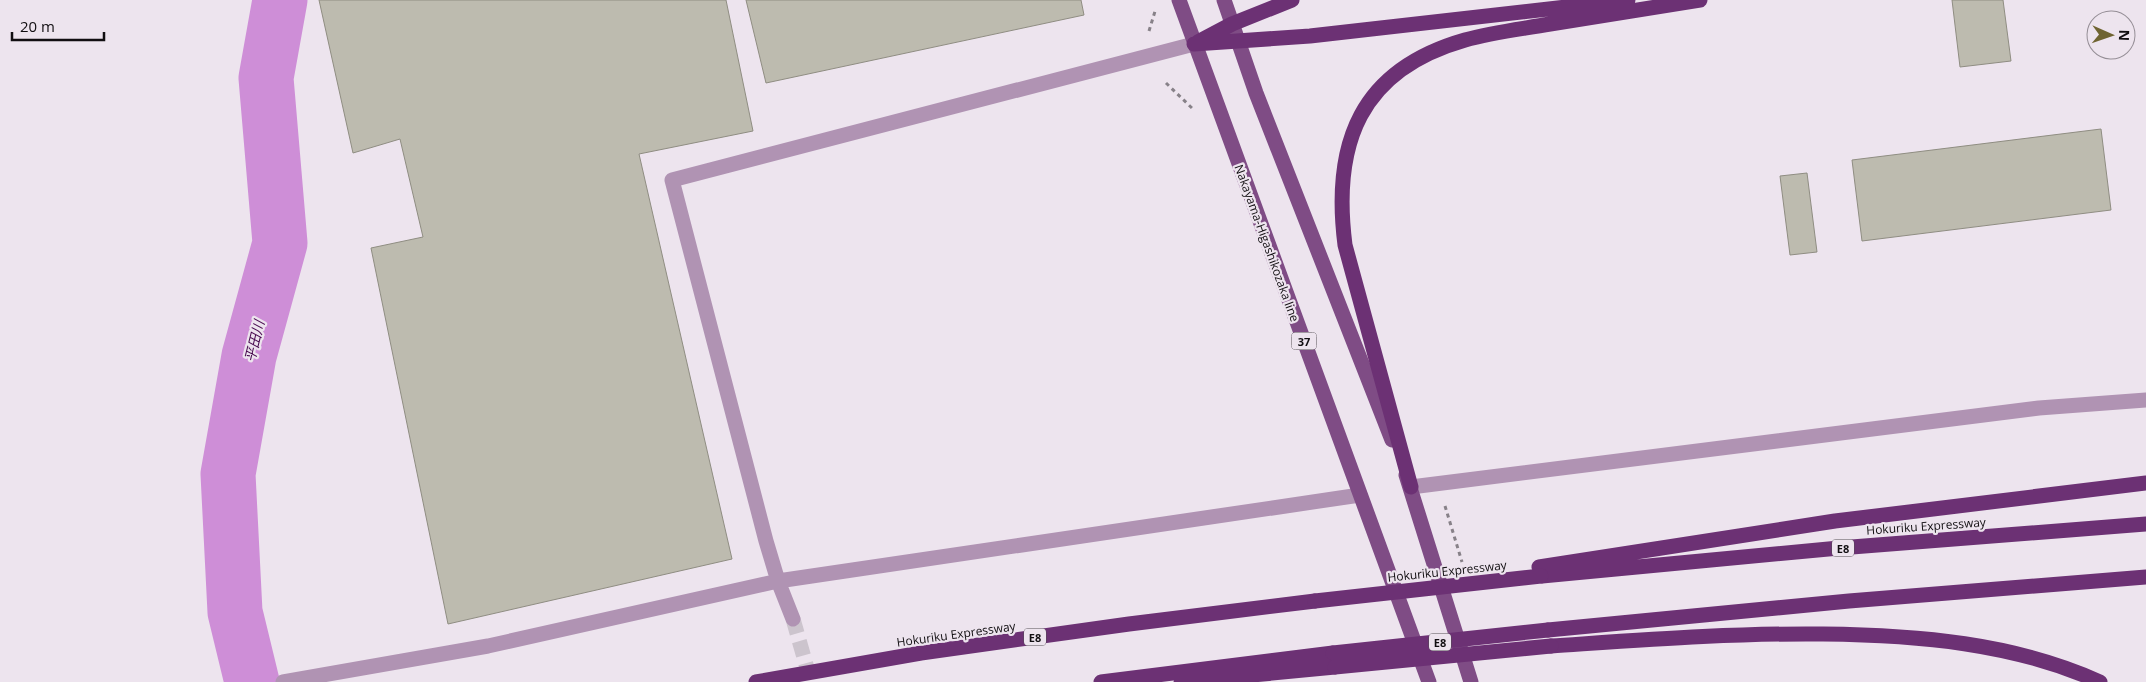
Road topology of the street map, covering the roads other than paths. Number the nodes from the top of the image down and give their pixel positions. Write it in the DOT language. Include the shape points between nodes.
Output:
graph roads {
  1 [pos="1180,0"];
  2 [pos="1224,0"];
  3 [pos="1292,0"];
  4 [pos="1628,0"];
  5 [pos="1700,0"];
  6 [pos="1232,24"];
  7 [pos="1238,42"];
  8 [pos="1194,44"];
  9 [pos="2146,400"];
  10 [pos="2146,483"];
  11 [pos="1411,487"];
  12 [pos="1360,495"];
  13 [pos="2146,524"];
  14 [pos="1540,571"];
  15 [pos="2146,577"];
  16 [pos="778,581"];
  17 [pos="793,619"];
  18 [pos="1334,660"];
  19 [pos="284,682"];
  20 [pos="756,682"];
  21 [pos="1101,682"];
  22 [pos="1181,682"];
  23 [pos="1429,682"];
  24 [pos="1471,682"];
  25 [pos="2100,682"];
  1 -- 8 [label="main road, Nakayama-Higashikozaka line / 37"];
  2 -- 6 [label="main road"];
  3 -- 6 [label="highway"];
  4 -- 7 [label="highway"];
  5 -- 11 [label="highway" via="1464,40 1432,52 1406,67 1370,99 1350,140 1343,164 1341,215 1345,245"];
  6 -- 7 [label="main road"];
  6 -- 8 [label="highway"];
  7 -- 8 [label="highway"];
  7 -- 11 [label="main road"];
  8 -- 12 [label="main road, Nakayama-Higashikozaka line / 37"];
  8 -- 16 [label="street" via="672,180"];
  9 -- 11 [label="street" via="2039,408"];
  10 -- 14 [label="highway" via="1835,521"];
  11 -- 24 [label="main road"];
  12 -- 16 [label="street"];
  12 -- 23 [label="main road, Nakayama-Higashikozaka line / 37"];
  13 -- 14 [label="highway, Hokuriku Expressway / E8"];
  14 -- 20 [label="highway, Hokuriku Expressway / E8, bridge" via="921,653"];
  15 -- 18 [label="highway, E8, bridge" via="1548,630"];
  16 -- 17 [label="street"];
  16 -- 19 [label="street" via="488,646"];
  18 -- 21 [label="highway, E8"];
  18 -- 22 [label="highway"];
  18 -- 25 [label="highway, bridge" via="1769,634 1913,637 1974,644 2025,656"];
}
